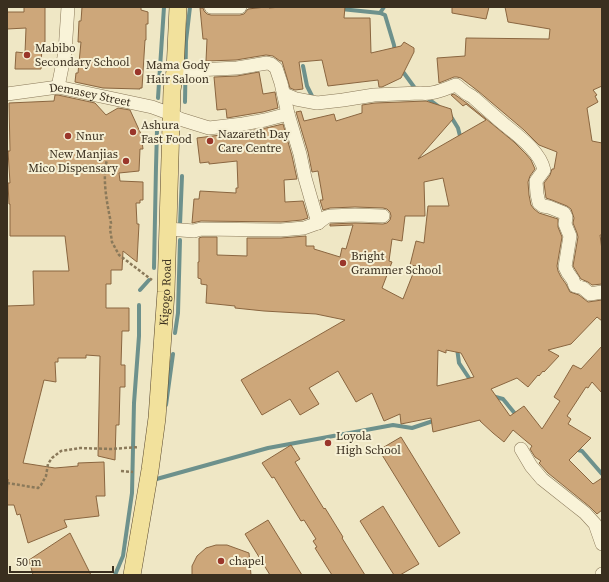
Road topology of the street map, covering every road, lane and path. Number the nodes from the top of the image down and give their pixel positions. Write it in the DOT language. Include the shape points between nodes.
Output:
graph roads {
  1 [pos="68,7"];
  2 [pos="178,7"];
  3 [pos="211,7"];
  4 [pos="240,7"];
  5 [pos="175,71"];
  6 [pos="58,87"];
  7 [pos="7,94"];
  8 [pos="284,94"];
  9 [pos="171,114"];
  10 [pos="288,114"];
  11 [pos="110,152"];
  12 [pos="383,216"];
  13 [pos="318,223"];
  14 [pos="168,229"];
  15 [pos="166,292"];
  16 [pos="602,292"];
  17 [pos="153,447"];
  18 [pos="521,450"];
  19 [pos="121,471"];
  20 [pos="133,472"];
  21 [pos="7,483"];
  22 [pos="602,544"];
  23 [pos="132,575"];
  1 -- 6 [label="street" via="65,52"];
  2 -- 5 [label="main road, Kigogo Road"];
  3 -- 4 [label="street"];
  5 -- 8 [label="street" via="272,64 276,68"];
  5 -- 9 [label="main road, Kigogo Road"];
  6 -- 7 [label="street, Demasey Street"];
  6 -- 9 [label="street, Demasey Street" via="152,107"];
  8 -- 10 [label="street"];
  8 -- 16 [label="street" via="317,103 360,96 437,92 456,85 473,96 516,133 543,163 544,170 536,181 539,203 564,213 566,217 565,224 570,236 566,267 568,273 575,286 590,294"];
  9 -- 10 [label="street, Demasey Street" via="180,120 209,128"];
  9 -- 14 [label="main road, Kigogo Road"];
  10 -- 13 [label="street"];
  11 -- 15 [label="path" via="105,182 112,242 119,255"];
  12 -- 13 [label="street" via="335,215 326,217"];
  13 -- 14 [label="street" via="304,228 281,230"];
  14 -- 15 [label="main road, Kigogo Road"];
  15 -- 17 [label="main road, Kigogo Road"];
  17 -- 21 [label="path" via="80,448 61,451 48,464 46,476 38,488"];
  17 -- 23 [label="main road, Kigogo Road"];
  18 -- 22 [label="street" via="542,479 595,524"];
  19 -- 20 [label="path"];
}
